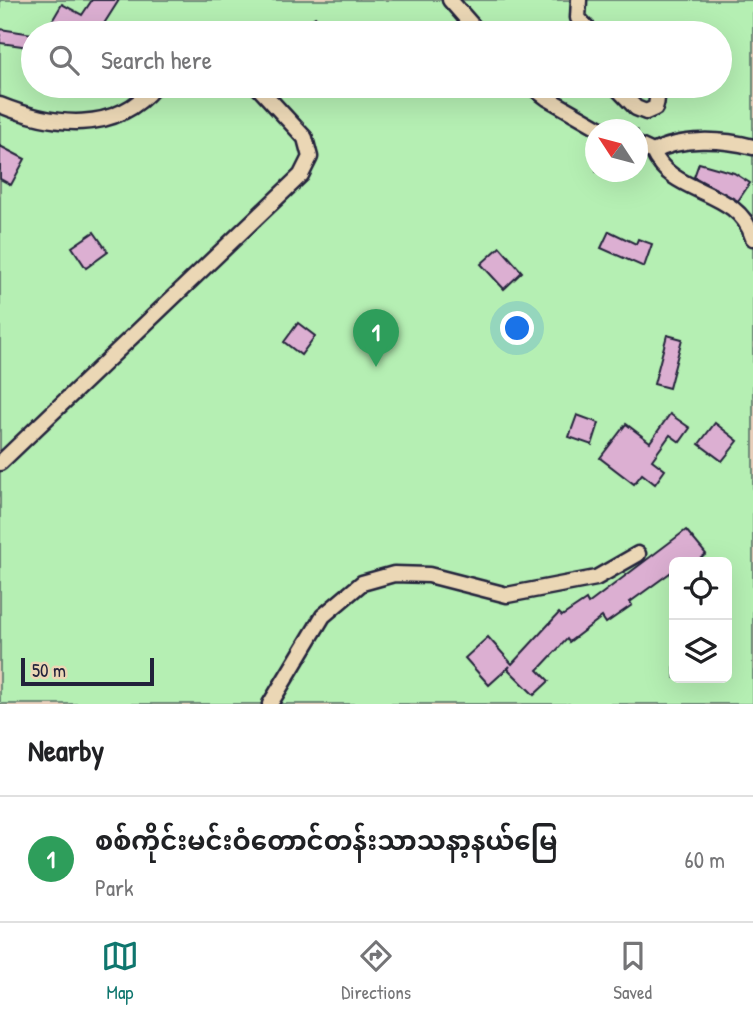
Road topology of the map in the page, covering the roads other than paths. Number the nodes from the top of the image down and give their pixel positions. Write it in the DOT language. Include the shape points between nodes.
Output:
graph roads {
  1 [pos="450,0"];
  2 [pos="579,0"];
  3 [pos="468,21"];
  4 [pos="581,21"];
  5 [pos="141,98"];
  6 [pos="268,98"];
  7 [pos="547,98"];
  8 [pos="626,98"];
  9 [pos="658,98"];
  10 [pos="0,105"];
  11 [pos="585,120"];
  12 [pos="753,147"];
  13 [pos="648,150"];
  14 [pos="653,152"];
  15 [pos="753,238"];
  16 [pos="0,463"];
  17 [pos="638,555"];
  18 [pos="270,704"];
  1 -- 3 [label="street"];
  2 -- 4 [label="street"];
  5 -- 10 [label="street" via="125,112 64,123 35,119"];
  6 -- 16 [label="street" via="306,138 310,157 301,175"];
  7 -- 11 [label="street"];
  8 -- 9 [label="street" via="646,111 655,108"];
  12 -- 14 [label="street" via="670,143"];
  13 -- 14 [label="street"];
  14 -- 15 [label="street" via="669,175 736,211 749,224"];
  17 -- 18 [label="street" via="596,578 507,595 429,575 394,574 362,583 323,616"];
}
